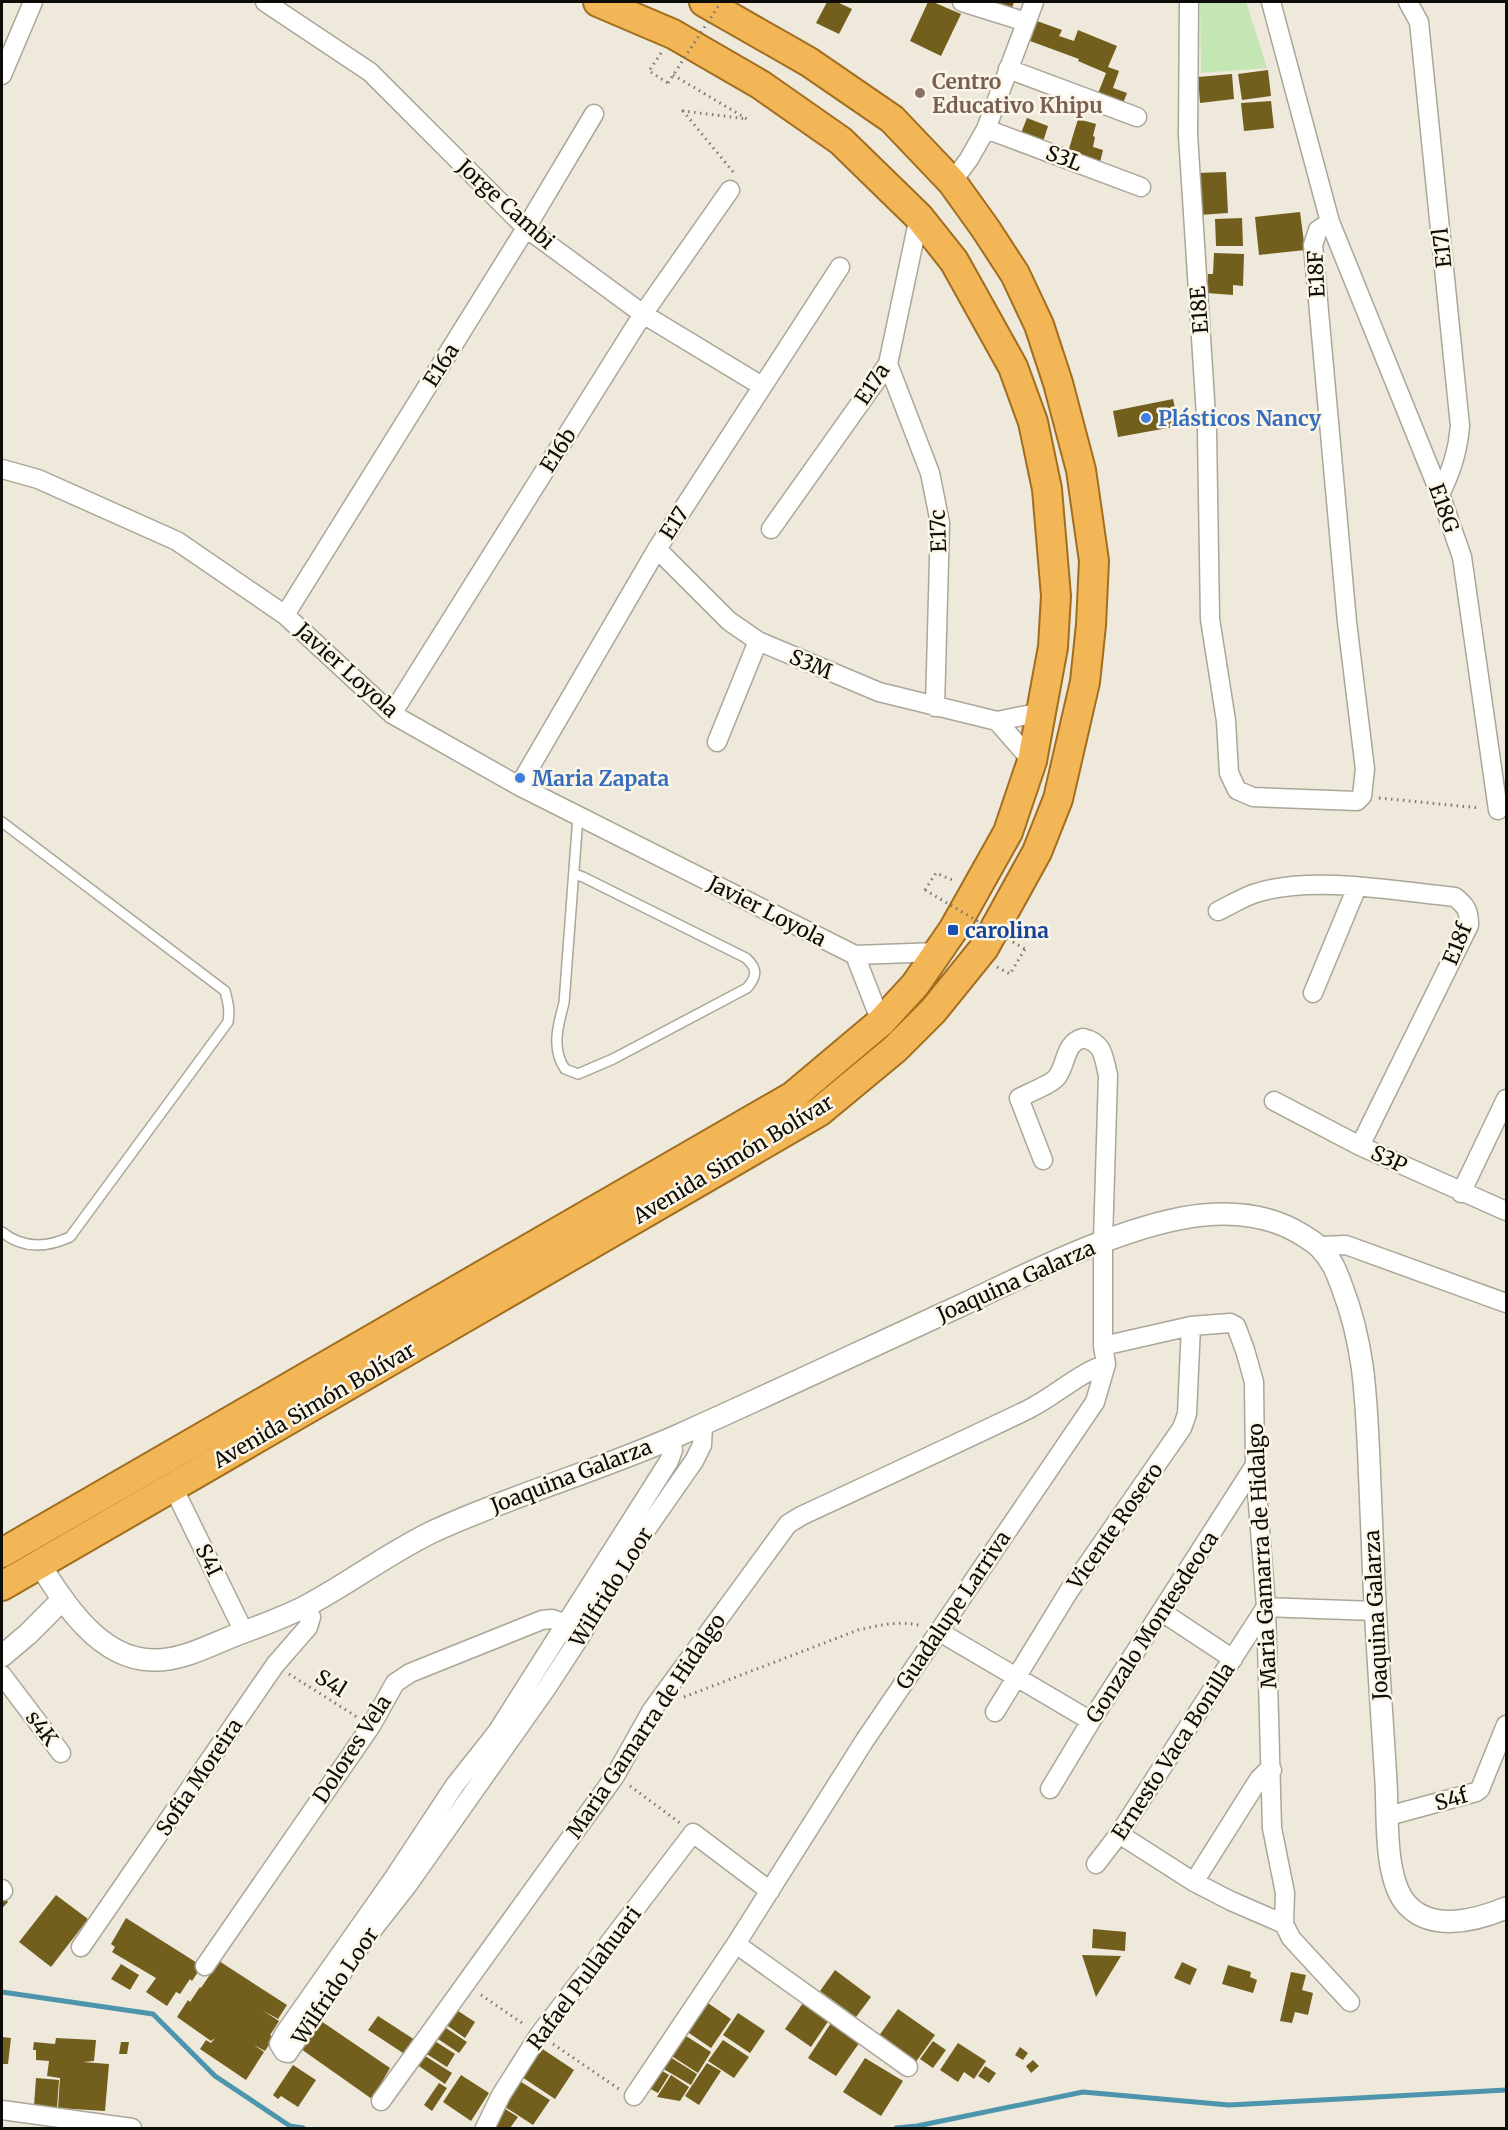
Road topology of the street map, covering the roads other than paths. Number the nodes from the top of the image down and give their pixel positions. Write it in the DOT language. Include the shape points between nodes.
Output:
graph roads {
  1 [pos="33,2"];
  2 [pos="265,2"];
  3 [pos="598,2"];
  4 [pos="704,2"];
  5 [pos="962,2"];
  6 [pos="1034,2"];
  7 [pos="1189,2"];
  8 [pos="1271,2"];
  9 [pos="1408,2"];
  10 [pos="1026,22"];
  11 [pos="1008,69"];
  12 [pos="2,75"];
  13 [pos="594,114"];
  14 [pos="1137,117"];
  15 [pos="986,129"];
  16 [pos="952,182"];
  17 [pos="1142,187"];
  18 [pos="730,190"];
  19 [pos="919,217"];
  20 [pos="1330,222"];
  21 [pos="526,228"];
  22 [pos="840,267"];
  23 [pos="643,314"];
  24 [pos="888,364"];
  25 [pos="762,386"];
  26 [pos="2,469"];
  27 [pos="1440,494"];
  28 [pos="771,529"];
  29 [pos="657,549"];
  30 [pos="285,615"];
  31 [pos="758,641"];
  32 [pos="935,707"];
  33 [pos="1042,712"];
  34 [pos="392,714"];
  35 [pos="997,721"];
  36 [pos="717,742"];
  37 [pos="1032,760"];
  38 [pos="519,786"];
  39 [pos="1362,796"];
  40 [pos="1498,810"];
  41 [pos="578,816"];
  42 [pos="2,822"];
  43 [pos="574,874"];
  44 [pos="1357,887"];
  45 [pos="1218,911"];
  46 [pos="939,952"];
  47 [pos="855,955"];
  48 [pos="1313,993"];
  49 [pos="881,1022"];
  50 [pos="1506,1100"];
  51 [pos="1274,1101"];
  52 [pos="1360,1146"];
  53 [pos="1043,1160"];
  54 [pos="1461,1193"];
  55 [pos="1506,1211"];
  56 [pos="2,1232"];
  57 [pos="1103,1241"];
  58 [pos="1320,1246"];
  59 [pos="1506,1303"];
  60 [pos="1191,1326"];
  61 [pos="1105,1355"];
  62 [pos="703,1424"];
  63 [pos="672,1438"];
  64 [pos="1255,1465"];
  65 [pos="173,1487"];
  66 [pos="8,1542"];
  67 [pos="39,1563"];
  68 [pos="2,1586"];
  69 [pos="62,1600"];
  70 [pos="306,1606"];
  71 [pos="1266,1607"];
  72 [pos="1375,1611"];
  73 [pos="1162,1612"];
  74 [pos="564,1623"];
  75 [pos="938,1631"];
  76 [pos="244,1632"];
  77 [pos="2,1656"];
  78 [pos="1233,1659"];
  79 [pos="2,1674"];
  80 [pos="1018,1676"];
  81 [pos="995,1712"];
  82 [pos="1091,1720"];
  83 [pos="1506,1725"];
  84 [pos="62,1753"];
  85 [pos="1272,1770"];
  86 [pos="1050,1790"];
  87 [pos="1388,1816"];
  88 [pos="1119,1834"];
  89 [pos="1096,1864"];
  90 [pos="1194,1882"];
  91 [pos="770,1891"];
  92 [pos="1506,1908"];
  93 [pos="1284,1924"];
  94 [pos="736,1944"];
  95 [pos="81,1947"];
  96 [pos="205,1966"];
  97 [pos="1350,2002"];
  98 [pos="908,2067"];
  99 [pos="634,2096"];
  100 [pos="381,2101"];
  101 [pos="2,2110"];
  102 [pos="132,2128"];
  103 [pos="485,2128"];
  1 -- 12 [label="street"];
  2 -- 21 [label="street, Jorge Cambi" via="370,72"];
  3 -- 19 [label="highway, Avenida Simón Bolívar" via="673,34 761,85 841,141"];
  4 -- 16 [label="highway, Avenida Simón Bolívar" via="808,62 892,119"];
  5 -- 10 [label="street"];
  6 -- 10 [label="street"];
  7 -- 39 [label="street, E18E" via="1188,135 1207,431 1210,619 1226,721 1229,773 1237,790 1253,796 1357,801"];
  8 -- 20 [label="street, E18F"];
  9 -- 27 [label="street, E17l" via="1419,22 1460,426 1451,472"];
  10 -- 11 [label="street"];
  11 -- 14 [label="street"];
  11 -- 15 [label="street"];
  13 -- 21 [label="street, E16a"];
  15 -- 16 [label="street"];
  15 -- 17 [label="street, S3L"];
  16 -- 65 [label="highway, Avenida Simón Bolívar" via="1015,274 1039,325 1074,439 1094,561 1085,682 1058,799 1037,852 984,948 903,1042 819,1112"];
  18 -- 23 [label="street, E16b"];
  19 -- 24 [label="street, E17a"];
  19 -- 33 [label="highway, Avenida Simón Bolívar" via="954,261 1013,367 1033,422 1047,489 1056,596 1053,647"];
  20 -- 27 [label="street, E18G"];
  20 -- 39 [label="street, E18F" via="1318,230 1313,245 1347,622 1365,769"];
  21 -- 23 [label="street, Jorge Cambi"];
  21 -- 30 [label="street, E16a"];
  22 -- 25 [label="street, E17"];
  23 -- 25 [label="street, Jorge Cambi"];
  23 -- 34 [label="street, E16b"];
  24 -- 28 [label="street, E17a"];
  24 -- 32 [label="street, E17c" via="930,474 940,523"];
  25 -- 29 [label="street, E17"];
  26 -- 30 [label="street, Javier Loyola" via="39,479 177,541"];
  27 -- 40 [label="street, E18G" via="1462,557"];
  29 -- 31 [label="street, S3M" via="729,621"];
  29 -- 38 [label="street, E17"];
  30 -- 34 [label="street, Javier Loyola"];
  31 -- 32 [label="street, S3M" via="879,692"];
  31 -- 36 [label="street"];
  32 -- 35 [label="street, S3M"];
  33 -- 35 [label="street, S3M"];
  33 -- 37 [label="highway, Avenida Simón Bolívar"];
  34 -- 38 [label="street, Javier Loyola"];
  35 -- 37 [label="street"];
  37 -- 46 [label="highway, Avenida Simón Bolívar" via="1008,832"];
  38 -- 41 [label="street, Javier Loyola"];
  41 -- 43 [label="lane"];
  41 -- 47 [label="street, Javier Loyola"];
  42 -- 56 [label="lane" via="225,991 229,1013 228,1022 70,1237 55,1244 23,1245"];
  43 -- 43 [label="lane" via="556,1053 565,1069 578,1074 613,1059 747,988 754,978 753,965 746,958"];
  44 -- 45 [label="street, E18f" via="1277,888 1254,893"];
  44 -- 48 [label="street"];
  44 -- 52 [label="street, E18f" via="1455,897 1469,912 1469,925"];
  46 -- 47 [label="street, Javier Loyola"];
  46 -- 49 [label="highway, Avenida Simón Bolívar"];
  47 -- 49 [label="street"];
  49 -- 66 [label="highway, Avenida Simón Bolívar" via="793,1096"];
  50 -- 54 [label="street"];
  51 -- 52 [label="street, S3P"];
  52 -- 54 [label="street, S3P"];
  53 -- 57 [label="street, Guadalupe Larriva" via="1019,1098 1057,1077 1067,1052 1083,1038 1098,1044 1108,1075"];
  54 -- 55 [label="street, S3P"];
  57 -- 58 [label="street, Joaquina Galarza" via="1159,1223 1199,1215 1236,1214 1272,1220"];
  57 -- 61 [label="street, Guadalupe Larriva"];
  57 -- 62 [label="street, Joaquina Galarza"];
  58 -- 59 [label="street" via="1346,1245"];
  58 -- 72 [label="street, Joaquina Galarza" via="1335,1267 1356,1324 1365,1377"];
  60 -- 61 [label="street, Maria Gamarra de Hidalgo"];
  60 -- 64 [label="street, Maria Gamarra de Hidalgo" via="1232,1323 1237,1329 1254,1382"];
  60 -- 80 [label="street, Vicente Rosero" via="1187,1414 1182,1428 1069,1592"];
  61 -- 75 [label="street, Guadalupe Larriva" via="1095,1402"];
  61 -- 100 [label="street, Maria Gamarra de Hidalgo" via="1065,1388 1027,1410 788,1524 652,1710 615,1776"];
  62 -- 63 [label="street, Joaquina Galarza"];
  62 -- 74 [label="street, Wilfrido Loor" via="702,1445 694,1461 625,1560 546,1689 363,1942 300,2038 288,2053 284,2052 279,2044 284,2034 455,1785 497,1731"];
  63 -- 70 [label="street, Joaquina Galarza" via="440,1528 397,1549"];
  63 -- 74 [label="street, Wilfrido Loor" via="669,1461"];
  64 -- 71 [label="street, Maria Gamarra de Hidalgo"];
  64 -- 73 [label="street, Gonzalo Montesdeoca"];
  65 -- 67 [label="highway, Avenida Simón Bolívar"];
  65 -- 76 [label="street, S4I"];
  67 -- 68 [label="highway, Avenida Simón Bolívar"];
  67 -- 69 [label="street, Joaquina Galarza"];
  69 -- 76 [label="street, Joaquina Galarza" via="106,1644 142,1659 184,1655"];
  69 -- 77 [label="street"];
  70 -- 76 [label="street, Joaquina Galarza"];
  70 -- 95 [label="street, Sofia Moreira" via="308,1627 275,1665"];
  71 -- 72 [label="street"];
  71 -- 78 [label="street, Ernesto Vaca Bonilla"];
  71 -- 85 [label="street, Maria Gamarra de Hidalgo"];
  72 -- 87 [label="street, Joaquina Galarza"];
  73 -- 78 [label="street"];
  73 -- 82 [label="street, Gonzalo Montesdeoca"];
  74 -- 96 [label="street, Dolores Vela" via="542,1620 405,1675 395,1683 371,1725"];
  75 -- 80 [label="street"];
  75 -- 91 [label="street, Guadalupe Larriva"];
  78 -- 88 [label="street, Ernesto Vaca Bonilla"];
  79 -- 84 [label="street, s4K"];
  80 -- 81 [label="street, Vicente Rosero"];
  80 -- 82 [label="street"];
  82 -- 86 [label="street, Gonzalo Montesdeoca"];
  83 -- 87 [label="street, S4f" via="1480,1789"];
  85 -- 90 [label="street" via="1259,1779"];
  85 -- 93 [label="street, Maria Gamarra de Hidalgo" via="1272,1828 1285,1893"];
  87 -- 92 [label="street, Joaquina Galarza" via="1395,1879 1401,1896 1412,1908 1431,1919 1454,1921"];
  88 -- 89 [label="street, Ernesto Vaca Bonilla"];
  88 -- 90 [label="street"];
  90 -- 93 [label="street"];
  91 -- 94 [label="street, Guadalupe Larriva"];
  91 -- 103 [label="street, Rafael Pullahuari" via="693,1833 539,2035 501,2094"];
  93 -- 97 [label="street" via="1291,1938"];
  94 -- 98 [label="street"];
  94 -- 99 [label="street, Guadalupe Larriva"];
  101 -- 102 [label="street"];
}
